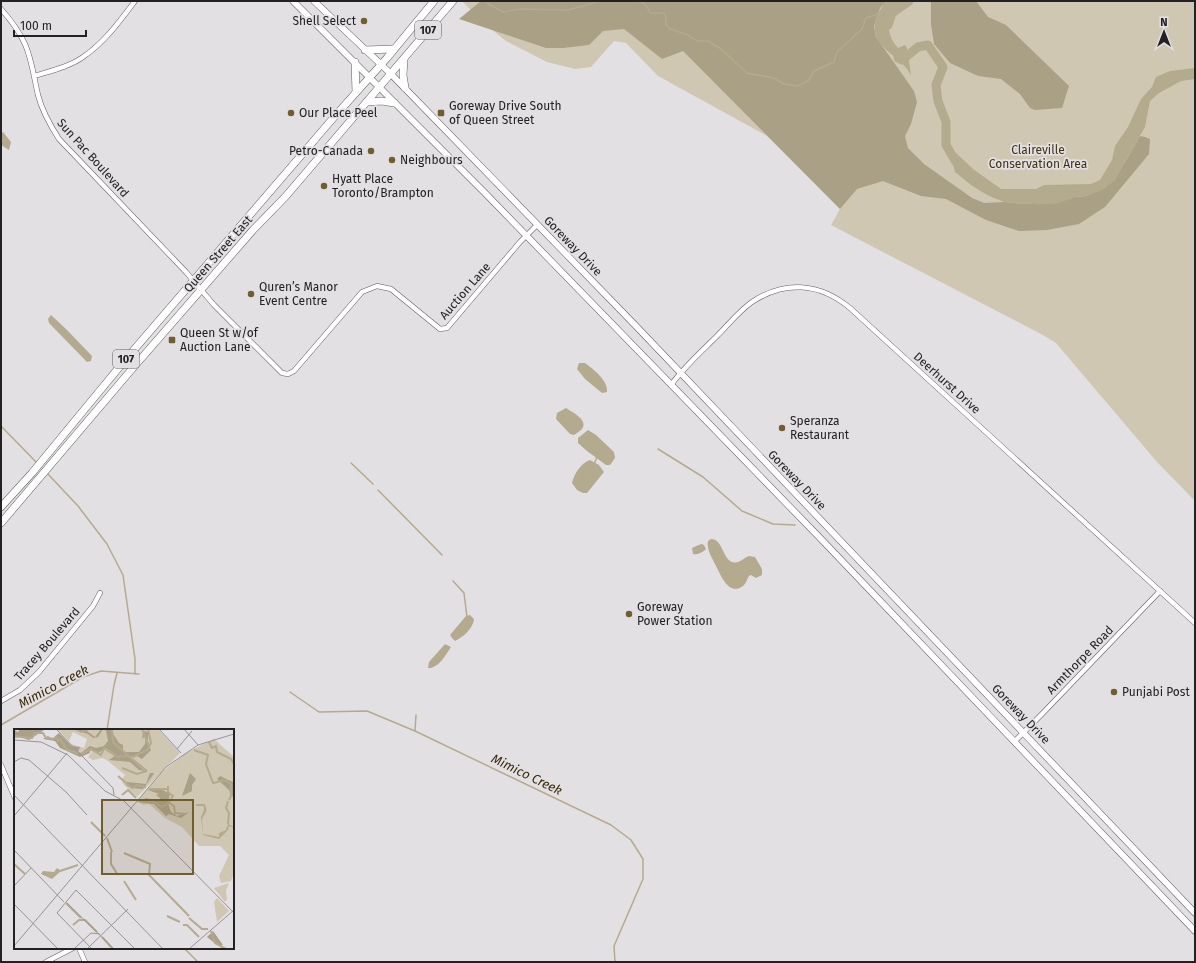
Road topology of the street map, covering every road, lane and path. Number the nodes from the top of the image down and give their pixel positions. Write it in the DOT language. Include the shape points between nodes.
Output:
graph roads {
  1 [pos="135,1"];
  2 [pos="293,1"];
  3 [pos="314,1"];
  4 [pos="434,1"];
  5 [pos="453,1"];
  6 [pos="1,9"];
  7 [pos="394,49"];
  8 [pos="365,50"];
  9 [pos="404,59"];
  10 [pos="355,62"];
  11 [pos="381,64"];
  12 [pos="390,74"];
  13 [pos="34,76"];
  14 [pos="370,78"];
  15 [pos="379,87"];
  16 [pos="405,88"];
  17 [pos="356,92"];
  18 [pos="367,102"];
  19 [pos="394,103"];
  20 [pos="537,225"];
  21 [pos="526,236"];
  22 [pos="194,281"];
  23 [pos="201,290"];
  24 [pos="680,373"];
  25 [pos="671,385"];
  26 [pos="1,507"];
  27 [pos="1,523"];
  28 [pos="1160,591"];
  29 [pos="100,593"];
  30 [pos="1195,623"];
  31 [pos="1,701"];
  32 [pos="1023,733"];
  33 [pos="1014,742"];
  34 [pos="1,765"];
  35 [pos="14,796"];
  36 [pos="1195,914"];
  37 [pos="1195,931"];
  38 [pos="71,949"];
  39 [pos="79,949"];
  40 [pos="46,962"];
  41 [pos="85,962"];
  1 -- 13 [label="street" via="102,40 82,58"];
  2 -- 10 [label="main road, Goreway Drive"];
  3 -- 8 [label="main road, Goreway Drive"];
  4 -- 7 [label="main road, Queen Street East / 107"];
  5 -- 9 [label="main road, Queen Street East / 107"];
  6 -- 13 [label="street, Sun Pac Boulevard" via="25,43"];
  7 -- 8 [label="main road"];
  7 -- 11 [label="main road, Queen Street East / 107"];
  8 -- 11 [label="main road, Goreway Drive"];
  9 -- 12 [label="main road, Queen Street East / 107"];
  9 -- 16 [label="main road"];
  10 -- 14 [label="main road, Goreway Drive"];
  10 -- 17 [label="main road"];
  11 -- 12 [label="main road, Goreway Drive"];
  11 -- 14 [label="main road, Queen Street East / 107"];
  12 -- 15 [label="main road, Queen Street East / 107"];
  12 -- 16 [label="main road, Goreway Drive"];
  13 -- 22 [label="street, Sun Pac Boulevard" via="47,121 59,139"];
  14 -- 15 [label="main road, Goreway Drive"];
  14 -- 17 [label="main road, Queen Street East / 107"];
  15 -- 18 [label="main road, Queen Street East / 107"];
  15 -- 19 [label="main road, Goreway Drive"];
  16 -- 20 [label="main road, Goreway Drive"];
  17 -- 22 [label="main road, Queen Street East / 107"];
  18 -- 19 [label="main road"];
  18 -- 23 [label="main road, Queen Street East / 107"];
  19 -- 21 [label="main road, Goreway Drive"];
  20 -- 21 [label="street, Auction Lane"];
  20 -- 24 [label="main road, Goreway Drive"];
  21 -- 23 [label="street, Auction Lane" via="447,328 440,329 391,289 377,286 362,292 290,374 279,371"];
  21 -- 25 [label="main road, Goreway Drive"];
  22 -- 23 [label="street, Auction Lane"];
  22 -- 26 [label="main road, Queen Street East / 107"];
  23 -- 27 [label="main road, Queen Street East / 107"];
  24 -- 25 [label="street, Deerhurst Drive"];
  24 -- 28 [label="street, Deerhurst Drive" via="740,312 756,300 775,290 788,288 807,288 825,292 850,308"];
  24 -- 32 [label="main road, Goreway Drive"];
  25 -- 33 [label="main road, Goreway Drive"];
  28 -- 30 [label="street, Deerhurst Drive"];
  28 -- 32 [label="street, Armthorpe Road"];
  29 -- 31 [label="street, Tracey Boulevard" via="93,606 39,672 20,690"];
  32 -- 33 [label="street, Armthorpe Road"];
  32 -- 36 [label="main road, Goreway Drive"];
  33 -- 37 [label="main road, Goreway Drive"];
  34 -- 35 [label="street"];
  38 -- 40 [label="street"];
  39 -- 41 [label="street"];
}
